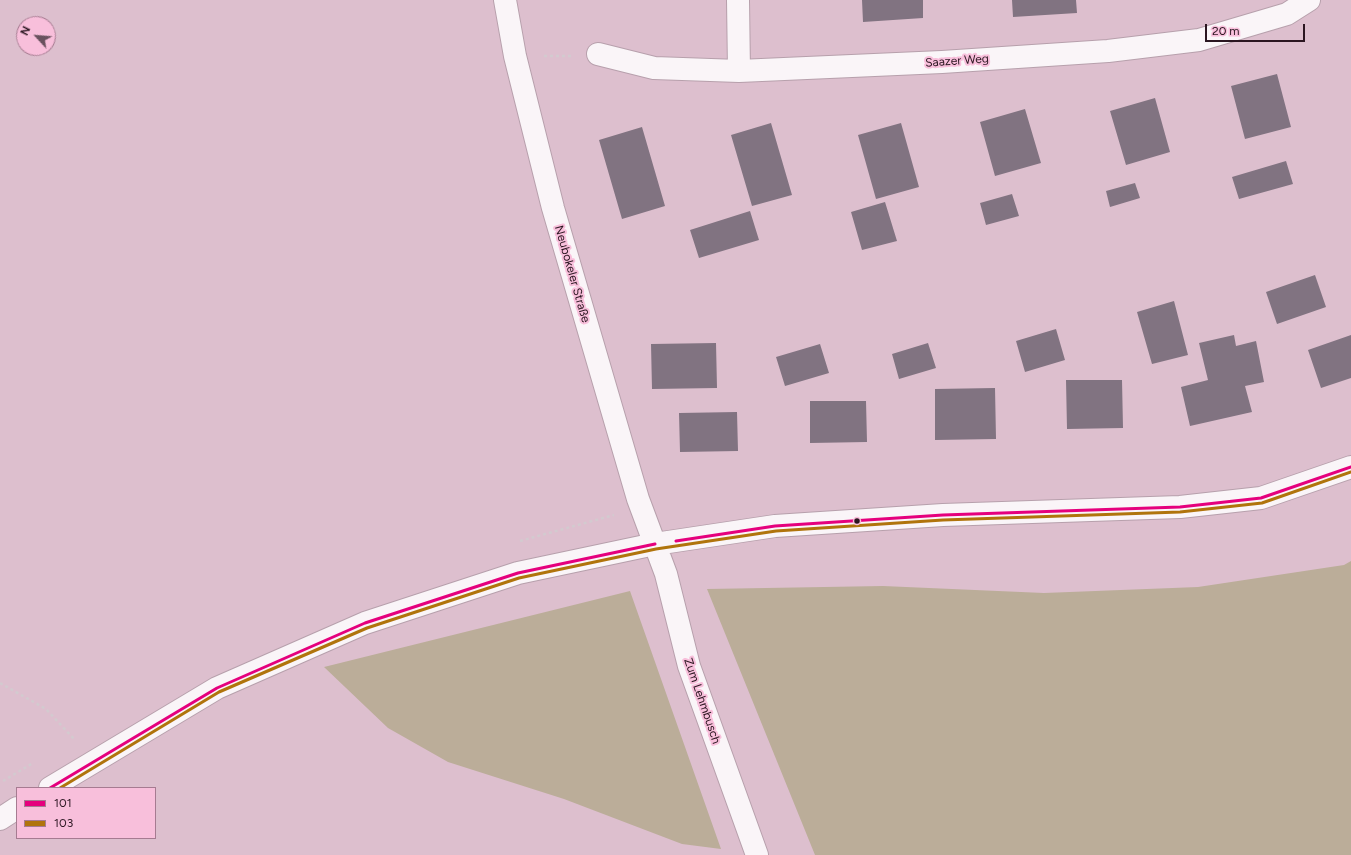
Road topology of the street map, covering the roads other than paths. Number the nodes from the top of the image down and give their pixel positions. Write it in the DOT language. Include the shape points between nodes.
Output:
graph roads {
  1 [pos="505,0"];
  2 [pos="738,0"];
  3 [pos="1309,0"];
  4 [pos="598,54"];
  5 [pos="739,71"];
  6 [pos="1351,467"];
  7 [pos="655,544"];
  8 [pos="52,787"];
  9 [pos="16,809"];
  10 [pos="0,819"];
  11 [pos="757,855"];
  1 -- 7 [label="street, Neubokeler Straße" via="515,56 555,216 638,499"];
  2 -- 5 [label="street"];
  3 -- 5 [label="street, Saazer Weg" via="1287,14 1199,40 1108,50 942,62"];
  4 -- 5 [label="street, Saazer Weg" via="654,68"];
  6 -- 7 [label="street" via="1261,498 1195,505 943,515 783,525"];
  7 -- 8 [label="street" via="518,574 365,623 217,688"];
  7 -- 11 [label="street, Zum Lehmbusch" via="666,574 689,666"];
  9 -- 10 [label="street"];
}
